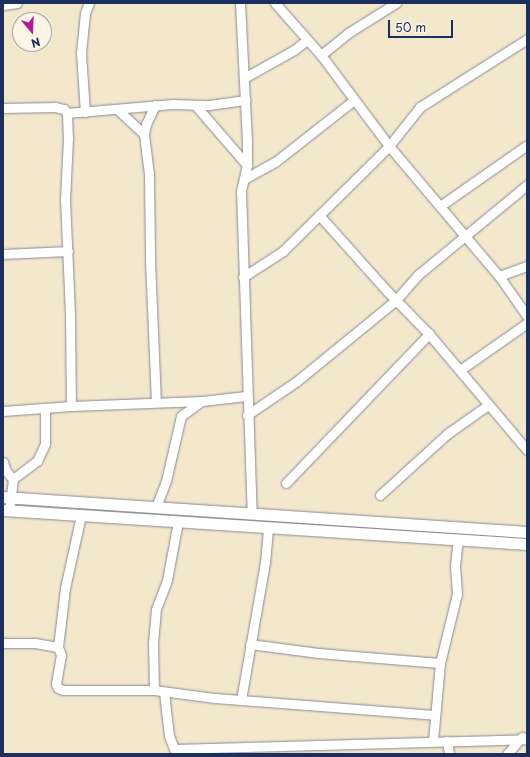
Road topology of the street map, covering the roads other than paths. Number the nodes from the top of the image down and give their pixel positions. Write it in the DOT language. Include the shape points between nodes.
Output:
graph roads {
  1 [pos="17,3"];
  2 [pos="89,3"];
  3 [pos="240,3"];
  4 [pos="275,3"];
  5 [pos="396,3"];
  6 [pos="3,5"];
  7 [pos="527,39"];
  8 [pos="307,40"];
  9 [pos="321,55"];
  10 [pos="244,78"];
  11 [pos="246,100"];
  12 [pos="354,100"];
  13 [pos="155,106"];
  14 [pos="196,106"];
  15 [pos="3,108"];
  16 [pos="118,109"];
  17 [pos="85,112"];
  18 [pos="67,113"];
  19 [pos="144,134"];
  20 [pos="527,145"];
  21 [pos="389,146"];
  22 [pos="247,164"];
  23 [pos="244,179"];
  24 [pos="527,185"];
  25 [pos="440,206"];
  26 [pos="319,215"];
  27 [pos="463,236"];
  28 [pos="68,251"];
  29 [pos="3,254"];
  30 [pos="527,266"];
  31 [pos="499,276"];
  32 [pos="243,277"];
  33 [pos="396,300"];
  34 [pos="527,316"];
  35 [pos="527,323"];
  36 [pos="429,334"];
  37 [pos="460,370"];
  38 [pos="246,396"];
  39 [pos="172,401"];
  40 [pos="202,401"];
  41 [pos="156,402"];
  42 [pos="3,405"];
  43 [pos="488,405"];
  44 [pos="70,406"];
  45 [pos="45,408"];
  46 [pos="3,411"];
  47 [pos="247,415"];
  48 [pos="181,416"];
  49 [pos="527,450"];
  50 [pos="3,462"];
  51 [pos="13,479"];
  52 [pos="286,483"];
  53 [pos="380,495"];
  54 [pos="7,497"];
  55 [pos="156,507"];
  56 [pos="6,510"];
  57 [pos="252,514"];
  58 [pos="81,515"];
  59 [pos="178,522"];
  60 [pos="268,527"];
  61 [pos="527,532"];
  62 [pos="458,539"];
  63 [pos="527,544"];
  64 [pos="3,643"];
  65 [pos="250,644"];
  66 [pos="58,647"];
  67 [pos="440,663"];
  68 [pos="154,690"];
  69 [pos="164,692"];
  70 [pos="241,700"];
  71 [pos="434,715"];
  72 [pos="525,737"];
  73 [pos="432,741"];
  74 [pos="447,741"];
  75 [pos="363,744"];
  76 [pos="176,751"];
  77 [pos="360,754"];
  78 [pos="449,754"];
  79 [pos="507,754"];
  1 -- 6 [label="street"];
  2 -- 17 [label="street" via="85,13 81,53"];
  3 -- 10 [label="street"];
  4 -- 8 [label="street"];
  5 -- 9 [label="street" via="348,33"];
  7 -- 21 [label="street" via="420,107"];
  8 -- 9 [label="street"];
  8 -- 10 [label="street"];
  9 -- 12 [label="street"];
  10 -- 11 [label="street"];
  11 -- 14 [label="street"];
  11 -- 22 [label="street"];
  12 -- 21 [label="street"];
  12 -- 23 [label="street" via="275,162"];
  13 -- 14 [label="street"];
  13 -- 16 [label="street"];
  13 -- 19 [label="street"];
  14 -- 22 [label="street"];
  15 -- 18 [label="street" via="55,107 64,109"];
  16 -- 17 [label="street"];
  16 -- 19 [label="street"];
  17 -- 18 [label="street"];
  18 -- 28 [label="street" via="65,199"];
  19 -- 41 [label="street" via="149,173"];
  20 -- 25 [label="street"];
  21 -- 25 [label="street"];
  21 -- 26 [label="street"];
  22 -- 23 [label="street"];
  23 -- 32 [label="street" via="241,191"];
  24 -- 27 [label="street"];
  25 -- 27 [label="street"];
  26 -- 32 [label="street" via="283,252"];
  26 -- 33 [label="street"];
  27 -- 31 [label="street"];
  27 -- 33 [label="street" via="419,274"];
  28 -- 29 [label="street"];
  28 -- 44 [label="street"];
  30 -- 31 [label="street"];
  31 -- 34 [label="street"];
  32 -- 38 [label="street"];
  33 -- 36 [label="street"];
  33 -- 47 [label="street" via="297,381"];
  35 -- 37 [label="street"];
  36 -- 37 [label="street"];
  36 -- 52 [label="street"];
  37 -- 43 [label="street"];
  38 -- 40 [label="street"];
  38 -- 47 [label="street"];
  39 -- 40 [label="street"];
  39 -- 41 [label="street"];
  39 -- 48 [label="street"];
  40 -- 48 [label="street"];
  41 -- 44 [label="street"];
  42 -- 46 [label="street"];
  43 -- 49 [label="street"];
  43 -- 53 [label="street" via="447,434"];
  44 -- 45 [label="street"];
  45 -- 46 [label="street"];
  45 -- 51 [label="street" via="45,444 37,461"];
  47 -- 57 [label="street"];
  48 -- 55 [label="street" via="166,481"];
  50 -- 51 [label="street"];
  51 -- 54 [label="street"];
  54 -- 55 [label="main road"];
  54 -- 56 [label="street"];
  55 -- 57 [label="main road"];
  56 -- 58 [label="main road"];
  57 -- 61 [label="main road"];
  58 -- 59 [label="main road"];
  58 -- 66 [label="street" via="65,588"];
  59 -- 60 [label="main road"];
  59 -- 68 [label="street" via="167,580 156,609 153,643"];
  60 -- 62 [label="main road"];
  60 -- 65 [label="street" via="265,563"];
  62 -- 63 [label="main road"];
  62 -- 67 [label="street" via="455,566 457,594"];
  64 -- 66 [label="street" via="35,643"];
  65 -- 67 [label="street" via="318,653"];
  65 -- 70 [label="street"];
  66 -- 68 [label="street" via="61,655 56,684 58,688"];
  67 -- 71 [label="street"];
  68 -- 69 [label="street"];
  69 -- 70 [label="street"];
  69 -- 76 [label="street" via="169,736"];
  70 -- 71 [label="street"];
  71 -- 73 [label="street"];
  72 -- 74 [label="street"];
  72 -- 79 [label="street"];
  73 -- 74 [label="street"];
  73 -- 75 [label="street"];
  74 -- 78 [label="street"];
  75 -- 76 [label="street"];
  75 -- 77 [label="street"];
}
